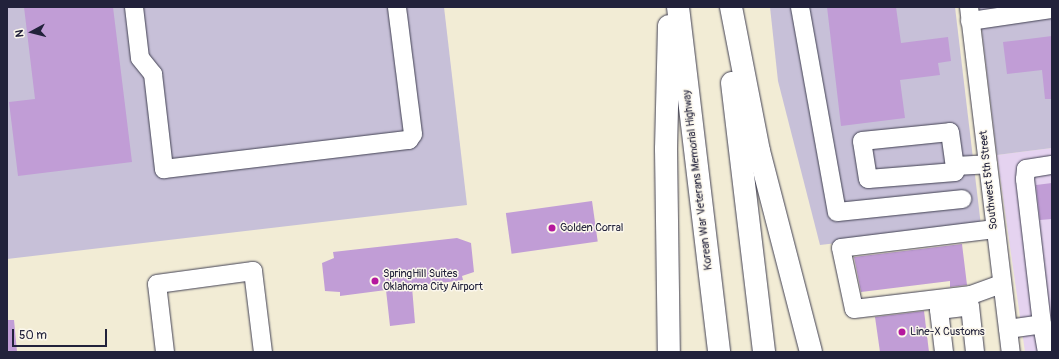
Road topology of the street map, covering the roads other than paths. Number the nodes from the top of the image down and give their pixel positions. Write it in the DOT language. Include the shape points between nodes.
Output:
graph roads {
  1 [pos="134,7"];
  2 [pos="397,7"];
  3 [pos="670,7"];
  4 [pos="678,7"];
  5 [pos="723,7"];
  6 [pos="731,7"];
  7 [pos="800,7"];
  8 [pos="1052,9"];
  9 [pos="970,14"];
  10 [pos="988,164"];
  11 [pos="1052,165"];
  12 [pos="955,169"];
  13 [pos="962,199"];
  14 [pos="995,229"];
  15 [pos="1002,284"];
  16 [pos="1008,329"];
  17 [pos="1047,339"];
  18 [pos="165,352"];
  19 [pos="263,352"];
  20 [pos="669,352"];
  21 [pos="719,352"];
  22 [pos="764,352"];
  23 [pos="811,352"];
  24 [pos="944,352"];
  25 [pos="975,352"];
  26 [pos="1011,352"];
  1 -- 2 [label="street" via="140,58 153,74 164,169 409,140 413,134"];
  3 -- 20 [label="highway" via="666,148"];
  4 -- 21 [label="highway, Korean War Veterans Memorial Highway"];
  5 -- 22 [label="highway"];
  6 -- 23 [label="highway" via="759,151"];
  7 -- 13 [label="street" via="837,212"];
  8 -- 9 [label="street"];
  9 -- 10 [label="street, Southwest 5th Street"];
  10 -- 12 [label="street"];
  10 -- 14 [label="street, Southwest 5th Street"];
  11 -- 17 [label="street" via="1026,169 1025,180"];
  12 -- 12 [label="street" via="950,132 862,141 868,179"];
  14 -- 15 [label="street, Southwest 5th Street"];
  14 -- 15 [label="street" via="840,248 854,309 971,295"];
  15 -- 16 [label="street, Southwest 5th Street"];
  16 -- 17 [label="street"];
  16 -- 26 [label="street, Southwest 5th Street"];
  18 -- 19 [label="street" via="157,284 253,271"];
  24 -- 25 [label="street" via="939,310 970,306"];
}
